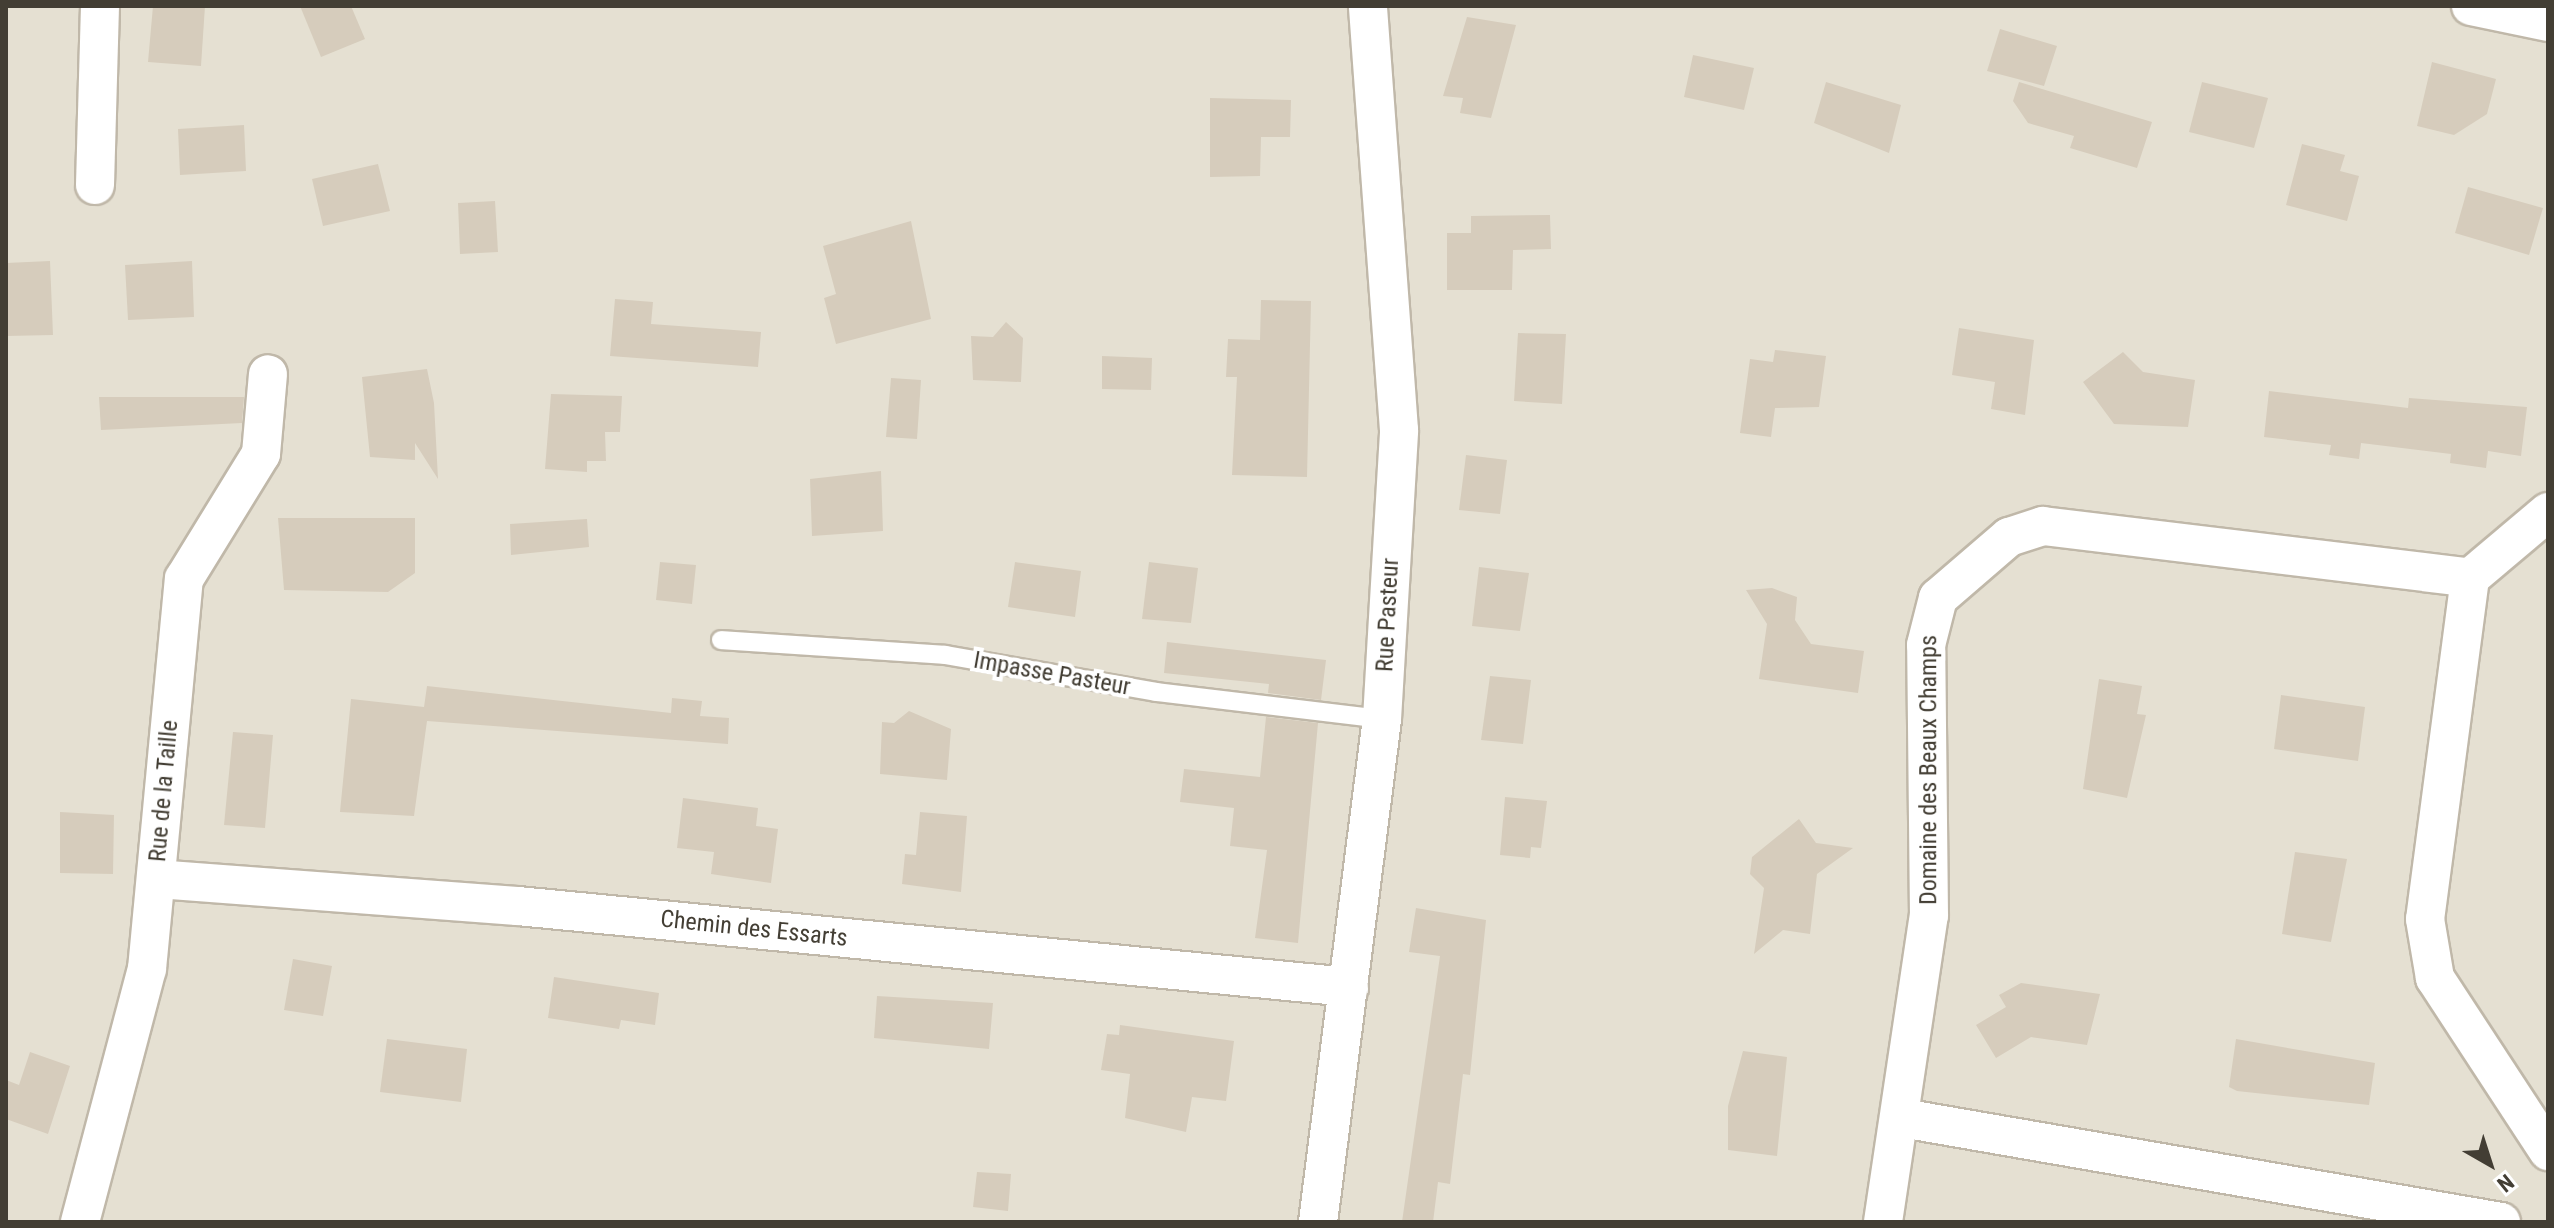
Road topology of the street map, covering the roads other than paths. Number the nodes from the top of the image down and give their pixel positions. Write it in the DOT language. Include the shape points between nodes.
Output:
graph roads {
  1 [pos="100,6"];
  2 [pos="1368,6"];
  3 [pos="2471,6"];
  4 [pos="2548,22"];
  5 [pos="95,185"];
  6 [pos="268,374"];
  7 [pos="2548,512"];
  8 [pos="2470,578"];
  9 [pos="721,640"];
  10 [pos="1382,719"];
  11 [pos="157,879"];
  12 [pos="1349,987"];
  13 [pos="1902,1118"];
  14 [pos="2548,1151"];
  15 [pos="80,1222"];
  16 [pos="1318,1222"];
  17 [pos="1883,1222"];
  18 [pos="2501,1222"];
  1 -- 5 [label="street"];
  2 -- 10 [label="street, Rue Pasteur" via="1399,430"];
  3 -- 4 [label="street"];
  6 -- 11 [label="street, Rue de la Taille" via="261,454 193,557 181,589"];
  7 -- 8 [label="street"];
  8 -- 13 [label="street, Domaine des Beaux Champs" via="2065,526 2025,528 1953,582 1938,598 1926,645 1929,916"];
  8 -- 14 [label="street" via="2425,919 2428,962"];
  9 -- 10 [label="lane, Impasse Pasteur" via="945,655 1035,675"];
  10 -- 12 [label="street, Rue Pasteur"];
  11 -- 12 [label="street, Chemin des Essarts" via="518,906"];
  11 -- 15 [label="street, Rue de la Taille" via="134,1032"];
  12 -- 16 [label="street, Rue Pasteur"];
  13 -- 17 [label="street, Domaine des Beaux Champs"];
  13 -- 18 [label="street"];
}
